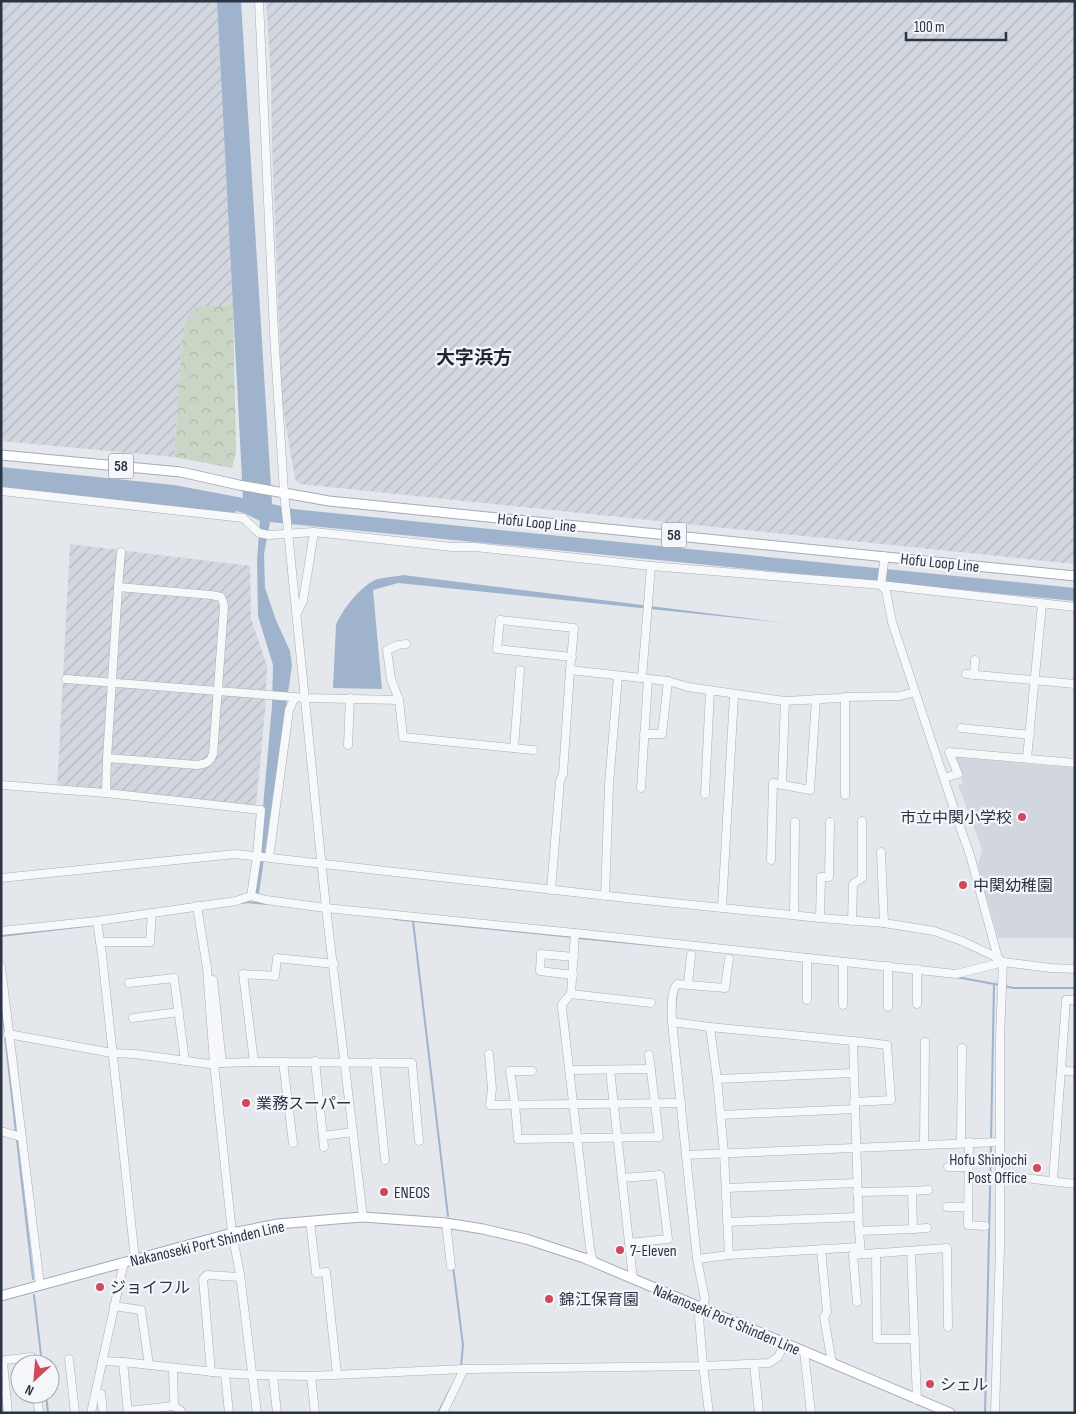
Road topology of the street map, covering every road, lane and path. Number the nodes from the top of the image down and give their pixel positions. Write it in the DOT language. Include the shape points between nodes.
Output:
graph roads {
  1 [pos="259,1"];
  2 [pos="1,455"];
  3 [pos="1,491"];
  4 [pos="284,492"];
  5 [pos="314,532"];
  6 [pos="288,533"];
  7 [pos="120,552"];
  8 [pos="883,559"];
  9 [pos="651,566"];
  10 [pos="1075,576"];
  11 [pos="881,585"];
  12 [pos="118,587"];
  13 [pos="1042,604"];
  14 [pos="1075,607"];
  15 [pos="296,613"];
  16 [pos="406,644"];
  17 [pos="572,657"];
  18 [pos="975,660"];
  19 [pos="520,670"];
  20 [pos="570,670"];
  21 [pos="618,676"];
  22 [pos="645,678"];
  23 [pos="66,679"];
  24 [pos="668,681"];
  25 [pos="1036,681"];
  26 [pos="112,683"];
  27 [pos="1075,684"];
  28 [pos="218,690"];
  29 [pos="710,691"];
  30 [pos="915,692"];
  31 [pos="734,695"];
  32 [pos="292,697"];
  33 [pos="845,697"];
  34 [pos="306,698"];
  35 [pos="350,698"];
  36 [pos="399,700"];
  37 [pos="816,700"];
  38 [pos="785,701"];
  39 [pos="961,728"];
  40 [pos="644,734"];
  41 [pos="1030,735"];
  42 [pos="348,745"];
  43 [pos="514,748"];
  44 [pos="533,750"];
  45 [pos="107,758"];
  46 [pos="1027,758"];
  47 [pos="1075,763"];
  48 [pos="944,778"];
  49 [pos="1,785"];
  50 [pos="782,785"];
  51 [pos="641,788"];
  52 [pos="106,793"];
  53 [pos="704,794"];
  54 [pos="845,795"];
  55 [pos="862,821"];
  56 [pos="795,822"];
  57 [pos="830,822"];
  58 [pos="881,852"];
  59 [pos="257,856"];
  60 [pos="268,857"];
  61 [pos="771,860"];
  62 [pos="322,864"];
  63 [pos="1,878"];
  64 [pos="551,890"];
  65 [pos="251,896"];
  66 [pos="605,896"];
  67 [pos="197,906"];
  68 [pos="326,908"];
  69 [pos="722,908"];
  70 [pos="152,913"];
  71 [pos="794,915"];
  72 [pos="820,918"];
  73 [pos="97,921"];
  74 [pos="852,921"];
  75 [pos="884,923"];
  76 [pos="1,931"];
  77 [pos="575,933"];
  78 [pos="100,942"];
  79 [pos="691,955"];
  80 [pos="574,957"];
  81 [pos="807,958"];
  82 [pos="729,959"];
  83 [pos="1001,960"];
  84 [pos="843,962"];
  85 [pos="334,964"];
  86 [pos="888,966"];
  87 [pos="1,967"];
  88 [pos="917,969"];
  89 [pos="1075,969"];
  90 [pos="212,970"];
  91 [pos="572,975"];
  92 [pos="129,983"];
  93 [pos="688,984"];
  94 [pos="571,994"];
  95 [pos="807,1000"];
  96 [pos="1075,1000"];
  97 [pos="651,1002"];
  98 [pos="917,1004"];
  99 [pos="843,1005"];
  100 [pos="888,1007"];
  101 [pos="178,1012"];
  102 [pos="133,1018"];
  103 [pos="672,1022"];
  104 [pos="710,1027"];
  105 [pos="8,1034"];
  106 [pos="853,1041"];
  107 [pos="925,1042"];
  108 [pos="962,1048"];
  109 [pos="112,1053"];
  110 [pos="489,1054"];
  111 [pos="649,1055"];
  112 [pos="184,1061"];
  113 [pos="315,1061"];
  114 [pos="254,1062"];
  115 [pos="284,1062"];
  116 [pos="344,1062"];
  117 [pos="375,1062"];
  118 [pos="218,1063"];
  119 [pos="651,1069"];
  120 [pos="532,1070"];
  121 [pos="570,1070"];
  122 [pos="610,1070"];
  123 [pos="1061,1070"];
  124 [pos="1075,1072"];
  125 [pos="854,1073"];
  126 [pos="717,1079"];
  127 [pos="681,1103"];
  128 [pos="515,1104"];
  129 [pos="574,1104"];
  130 [pos="614,1104"];
  131 [pos="656,1104"];
  132 [pos="854,1106"];
  133 [pos="721,1115"];
  134 [pos="1,1131"];
  135 [pos="353,1132"];
  136 [pos="323,1136"];
  137 [pos="21,1137"];
  138 [pos="578,1139"];
  139 [pos="618,1139"];
  140 [pos="419,1142"];
  141 [pos="1000,1142"];
  142 [pos="293,1143"];
  143 [pos="965,1143"];
  144 [pos="924,1144"];
  145 [pos="324,1147"];
  146 [pos="857,1147"];
  147 [pos="724,1153"];
  148 [pos="686,1155"];
  149 [pos="385,1160"];
  150 [pos="968,1166"];
  151 [pos="948,1167"];
  152 [pos="1000,1175"];
  153 [pos="622,1178"];
  154 [pos="1053,1181"];
  155 [pos="857,1183"];
  156 [pos="1075,1184"];
  157 [pos="726,1188"];
  158 [pos="928,1190"];
  159 [pos="912,1191"];
  160 [pos="857,1192"];
  161 [pos="947,1207"];
  162 [pos="968,1207"];
  163 [pos="363,1217"];
  164 [pos="858,1217"];
  165 [pos="310,1221"];
  166 [pos="727,1222"];
  167 [pos="446,1223"];
  168 [pos="985,1226"];
  169 [pos="927,1228"];
  170 [pos="913,1229"];
  171 [pos="859,1231"];
  172 [pos="232,1233"];
  173 [pos="629,1243"];
  174 [pos="821,1249"];
  175 [pos="861,1250"];
  176 [pos="911,1251"];
  177 [pos="876,1254"];
  178 [pos="729,1255"];
  179 [pos="135,1259"];
  180 [pos="697,1259"];
  181 [pos="124,1262"];
  182 [pos="593,1262"];
  183 [pos="450,1266"];
  184 [pos="240,1277"];
  185 [pos="633,1279"];
  186 [pos="40,1285"];
  187 [pos="1,1296"];
  188 [pos="856,1302"];
  189 [pos="114,1306"];
  190 [pos="702,1308"];
  191 [pos="948,1327"];
  192 [pos="915,1339"];
  193 [pos="785,1343"];
  194 [pos="804,1351"];
  195 [pos="10,1359"];
  196 [pos="69,1359"];
  197 [pos="102,1361"];
  198 [pos="122,1362"];
  199 [pos="832,1363"];
  200 [pos="754,1364"];
  201 [pos="149,1365"];
  202 [pos="703,1366"];
  203 [pos="173,1368"];
  204 [pos="464,1369"];
  205 [pos="212,1372"];
  206 [pos="225,1374"];
  207 [pos="337,1374"];
  208 [pos="253,1375"];
  209 [pos="273,1376"];
  210 [pos="311,1376"];
  211 [pos="96,1393"];
  212 [pos="917,1400"];
  213 [pos="174,1406"];
  214 [pos="128,1412"];
  215 [pos="8,1413"];
  216 [pos="75,1413"];
  217 [pos="91,1413"];
  218 [pos="103,1413"];
  219 [pos="181,1413"];
  220 [pos="229,1413"];
  221 [pos="257,1413"];
  222 [pos="277,1413"];
  223 [pos="315,1413"];
  224 [pos="443,1413"];
  225 [pos="709,1413"];
  226 [pos="759,1413"];
  227 [pos="811,1413"];
  228 [pos="950,1413"];
  229 [pos="994,1413"];
  1 -- 4 [label="street"];
  2 -- 4 [label="main road, Hofu Loop Line / 58" via="181,472"];
  3 -- 6 [label="street" via="243,518 259,533"];
  4 -- 6 [label="street"];
  4 -- 8 [label="main road, Hofu Loop Line / 58" via="409,510"];
  5 -- 6 [label="street"];
  5 -- 9 [label="street"];
  5 -- 15 [label="street" via="303,601"];
  6 -- 15 [label="street"];
  7 -- 12 [label="street"];
  8 -- 10 [label="main road, Hofu Loop Line / 58"];
  8 -- 11 [label="street"];
  9 -- 11 [label="street"];
  9 -- 22 [label="street"];
  11 -- 13 [label="street"];
  11 -- 30 [label="street" via="886,591 892,622"];
  12 -- 26 [label="street"];
  12 -- 28 [label="street" via="221,598 224,607"];
  13 -- 14 [label="street"];
  13 -- 25 [label="street"];
  15 -- 34 [label="street"];
  16 -- 36 [label="street" via="387,650 391,679"];
  17 -- 17 [label="street" via="574,628 500,620 497,649"];
  17 -- 20 [label="street"];
  18 -- 25 [label="street" via="970,675"];
  19 -- 43 [label="street"];
  20 -- 21 [label="street"];
  20 -- 64 [label="street"];
  21 -- 22 [label="street"];
  21 -- 66 [label="street"];
  22 -- 24 [label="street"];
  22 -- 40 [label="street"];
  23 -- 26 [label="street"];
  24 -- 29 [label="street"];
  24 -- 40 [label="street" via="662,734"];
  25 -- 27 [label="street"];
  25 -- 41 [label="street"];
  26 -- 28 [label="street"];
  26 -- 45 [label="street"];
  28 -- 32 [label="street"];
  28 -- 45 [label="street" via="212,754 208,763 197,765"];
  29 -- 31 [label="street"];
  29 -- 53 [label="street"];
  30 -- 33 [label="street" via="900,696"];
  30 -- 48 [label="street"];
  31 -- 38 [label="street"];
  31 -- 69 [label="street"];
  32 -- 34 [label="street"];
  32 -- 60 [label="street"];
  33 -- 37 [label="street"];
  33 -- 54 [label="street"];
  34 -- 35 [label="street"];
  34 -- 62 [label="street"];
  35 -- 36 [label="street"];
  35 -- 42 [label="street"];
  36 -- 43 [label="street" via="403,737"];
  37 -- 38 [label="street"];
  37 -- 50 [label="street" via="810,790"];
  38 -- 50 [label="street"];
  39 -- 41 [label="street"];
  40 -- 51 [label="street"];
  41 -- 46 [label="street"];
  43 -- 44 [label="street"];
  45 -- 52 [label="street"];
  46 -- 47 [label="street"];
  46 -- 48 [label="street" via="949,752 958,774"];
  48 -- 83 [label="street"];
  49 -- 52 [label="street"];
  50 -- 61 [label="street" via="773,783"];
  52 -- 59 [label="street" via="261,810"];
  55 -- 74 [label="street" via="862,878 852,884"];
  56 -- 71 [label="street"];
  57 -- 72 [label="street" via="830,878 820,877"];
  58 -- 75 [label="street"];
  59 -- 60 [label="street"];
  59 -- 63 [label="street" via="209,856"];
  59 -- 65 [label="street"];
  60 -- 62 [label="street"];
  62 -- 64 [label="street"];
  62 -- 68 [label="street"];
  64 -- 66 [label="street"];
  65 -- 67 [label="street"];
  65 -- 68 [label="street"];
  66 -- 69 [label="street"];
  67 -- 70 [label="street"];
  67 -- 118 [label="street"];
  68 -- 77 [label="street"];
  68 -- 85 [label="street"];
  69 -- 71 [label="street"];
  70 -- 73 [label="street"];
  70 -- 78 [label="street" via="150,942"];
  71 -- 72 [label="street"];
  72 -- 74 [label="street"];
  73 -- 76 [label="street"];
  73 -- 78 [label="street"];
  74 -- 75 [label="street"];
  75 -- 83 [label="street" via="934,932"];
  77 -- 80 [label="street"];
  77 -- 81 [label="street"];
  78 -- 109 [label="street"];
  79 -- 93 [label="street"];
  80 -- 91 [label="street"];
  80 -- 91 [label="street" via="541,954 540,971"];
  81 -- 84 [label="street"];
  81 -- 95 [label="street"];
  82 -- 93 [label="street" via="725,988"];
  83 -- 88 [label="street" via="956,974"];
  83 -- 89 [label="street"];
  83 -- 141 [label="street"];
  84 -- 86 [label="street"];
  84 -- 99 [label="street"];
  85 -- 114 [label="street" via="277,958 275,976 244,974"];
  85 -- 116 [label="street"];
  86 -- 88 [label="street"];
  86 -- 100 [label="street"];
  87 -- 105 [label="street"];
  88 -- 98 [label="street"];
  90 -- 118 [label="street"];
  91 -- 94 [label="street"];
  92 -- 101 [label="street" via="174,978"];
  93 -- 103 [label="street" via="677,984 674,988"];
  94 -- 97 [label="street"];
  94 -- 121 [label="street" via="562,1004"];
  96 -- 123 [label="street" via="1066,1000"];
  101 -- 102 [label="street"];
  101 -- 112 [label="street"];
  103 -- 104 [label="street"];
  103 -- 127 [label="street"];
  104 -- 106 [label="street"];
  104 -- 126 [label="street"];
  105 -- 109 [label="street"];
  105 -- 137 [label="street"];
  106 -- 125 [label="street"];
  106 -- 132 [label="street" via="887,1044 891,1100"];
  107 -- 144 [label="street"];
  108 -- 143 [label="street"];
  109 -- 112 [label="street"];
  109 -- 179 [label="street"];
  110 -- 128 [label="street" via="490,1105"];
  111 -- 119 [label="street"];
  112 -- 118 [label="street"];
  113 -- 115 [label="street"];
  113 -- 116 [label="street"];
  113 -- 136 [label="street"];
  114 -- 115 [label="street"];
  114 -- 118 [label="street"];
  115 -- 142 [label="street"];
  116 -- 117 [label="street"];
  116 -- 135 [label="street"];
  117 -- 140 [label="street" via="412,1063"];
  117 -- 149 [label="street"];
  118 -- 172 [label="street"];
  119 -- 122 [label="street"];
  119 -- 131 [label="street"];
  120 -- 128 [label="street" via="510,1071"];
  121 -- 122 [label="street"];
  121 -- 129 [label="street"];
  122 -- 130 [label="street"];
  123 -- 124 [label="street"];
  123 -- 154 [label="street"];
  125 -- 126 [label="street"];
  125 -- 132 [label="street"];
  126 -- 133 [label="street"];
  127 -- 131 [label="street"];
  127 -- 148 [label="street"];
  128 -- 129 [label="street"];
  128 -- 138 [label="street" via="518,1139"];
  129 -- 130 [label="street"];
  129 -- 138 [label="street"];
  130 -- 131 [label="street"];
  130 -- 139 [label="street"];
  131 -- 139 [label="street" via="659,1137"];
  132 -- 133 [label="street"];
  132 -- 146 [label="street"];
  133 -- 147 [label="street"];
  134 -- 137 [label="street"];
  135 -- 136 [label="street"];
  135 -- 163 [label="street"];
  136 -- 145 [label="street"];
  137 -- 186 [label="street"];
  138 -- 139 [label="street"];
  138 -- 182 [label="street"];
  139 -- 153 [label="street"];
  141 -- 143 [label="street"];
  141 -- 152 [label="street"];
  143 -- 144 [label="street"];
  143 -- 150 [label="street"];
  144 -- 146 [label="street"];
  146 -- 147 [label="street"];
  146 -- 155 [label="street"];
  147 -- 148 [label="street"];
  147 -- 157 [label="street"];
  148 -- 180 [label="street"];
  150 -- 151 [label="street"];
  150 -- 162 [label="street"];
  152 -- 154 [label="street"];
  152 -- 229 [label="street"];
  153 -- 173 [label="street"];
  153 -- 173 [label="street" via="660,1175 668,1239"];
  154 -- 156 [label="street"];
  155 -- 157 [label="street"];
  155 -- 160 [label="street"];
  157 -- 166 [label="street"];
  158 -- 159 [label="street"];
  159 -- 160 [label="street"];
  159 -- 170 [label="street"];
  160 -- 164 [label="street"];
  161 -- 162 [label="street"];
  162 -- 168 [label="street" via="968,1225"];
  163 -- 165 [label="main road, Nakanoseki Port Shinden Line"];
  163 -- 167 [label="main road, Nakanoseki Port Shinden Line"];
  164 -- 166 [label="street"];
  164 -- 171 [label="street"];
  165 -- 172 [label="main road, Nakanoseki Port Shinden Line"];
  165 -- 207 [label="street" via="316,1273 326,1272"];
  166 -- 178 [label="street"];
  167 -- 182 [label="main road, Nakanoseki Port Shinden Line" via="526,1239"];
  167 -- 183 [label="street"];
  169 -- 170 [label="street"];
  170 -- 171 [label="street"];
  171 -- 175 [label="street"];
  172 -- 179 [label="main road, Nakanoseki Port Shinden Line"];
  172 -- 184 [label="street"];
  173 -- 185 [label="street"];
  174 -- 175 [label="street"];
  174 -- 178 [label="street"];
  174 -- 199 [label="street" via="827,1312 824,1317"];
  175 -- 177 [label="street"];
  175 -- 188 [label="street" via="853,1254"];
  176 -- 177 [label="street"];
  176 -- 191 [label="street" via="947,1248"];
  176 -- 192 [label="street"];
  177 -- 192 [label="street" via="877,1340"];
  178 -- 180 [label="street"];
  179 -- 181 [label="main road, Nakanoseki Port Shinden Line"];
  180 -- 190 [label="street" via="705,1299"];
  181 -- 186 [label="main road, Nakanoseki Port Shinden Line"];
  181 -- 189 [label="street"];
  182 -- 185 [label="main road, Nakanoseki Port Shinden Line"];
  184 -- 205 [label="street" via="207,1275 203,1279"];
  184 -- 208 [label="street"];
  185 -- 190 [label="main road, Nakanoseki Port Shinden Line"];
  186 -- 187 [label="main road, Nakanoseki Port Shinden Line"];
  189 -- 197 [label="street"];
  189 -- 201 [label="street" via="141,1310"];
  190 -- 193 [label="main road, Nakanoseki Port Shinden Line"];
  190 -- 202 [label="street" via="699,1317"];
  192 -- 212 [label="street"];
  193 -- 194 [label="main road, Nakanoseki Port Shinden Line"];
  193 -- 200 [label="street" via="778,1357 769,1363"];
  194 -- 199 [label="main road, Nakanoseki Port Shinden Line"];
  194 -- 227 [label="street"];
  195 -- 215 [label="street" via="3,1364"];
  196 -- 216 [label="street"];
  197 -- 198 [label="street"];
  197 -- 211 [label="street"];
  198 -- 201 [label="street"];
  198 -- 214 [label="street"];
  199 -- 212 [label="main road, Nakanoseki Port Shinden Line"];
  200 -- 202 [label="street"];
  200 -- 226 [label="street"];
  201 -- 203 [label="street"];
  202 -- 204 [label="street"];
  202 -- 225 [label="street"];
  203 -- 205 [label="street"];
  203 -- 213 [label="street"];
  204 -- 207 [label="street"];
  204 -- 224 [label="street"];
  205 -- 206 [label="street"];
  206 -- 208 [label="street"];
  206 -- 220 [label="street"];
  207 -- 210 [label="street"];
  208 -- 209 [label="street"];
  208 -- 221 [label="street"];
  209 -- 210 [label="street"];
  209 -- 222 [label="street"];
  210 -- 223 [label="street"];
  211 -- 217 [label="street"];
  211 -- 218 [label="street" via="101,1394"];
  212 -- 228 [label="main road, Nakanoseki Port Shinden Line"];
  213 -- 214 [label="street"];
  213 -- 219 [label="street"];
}
